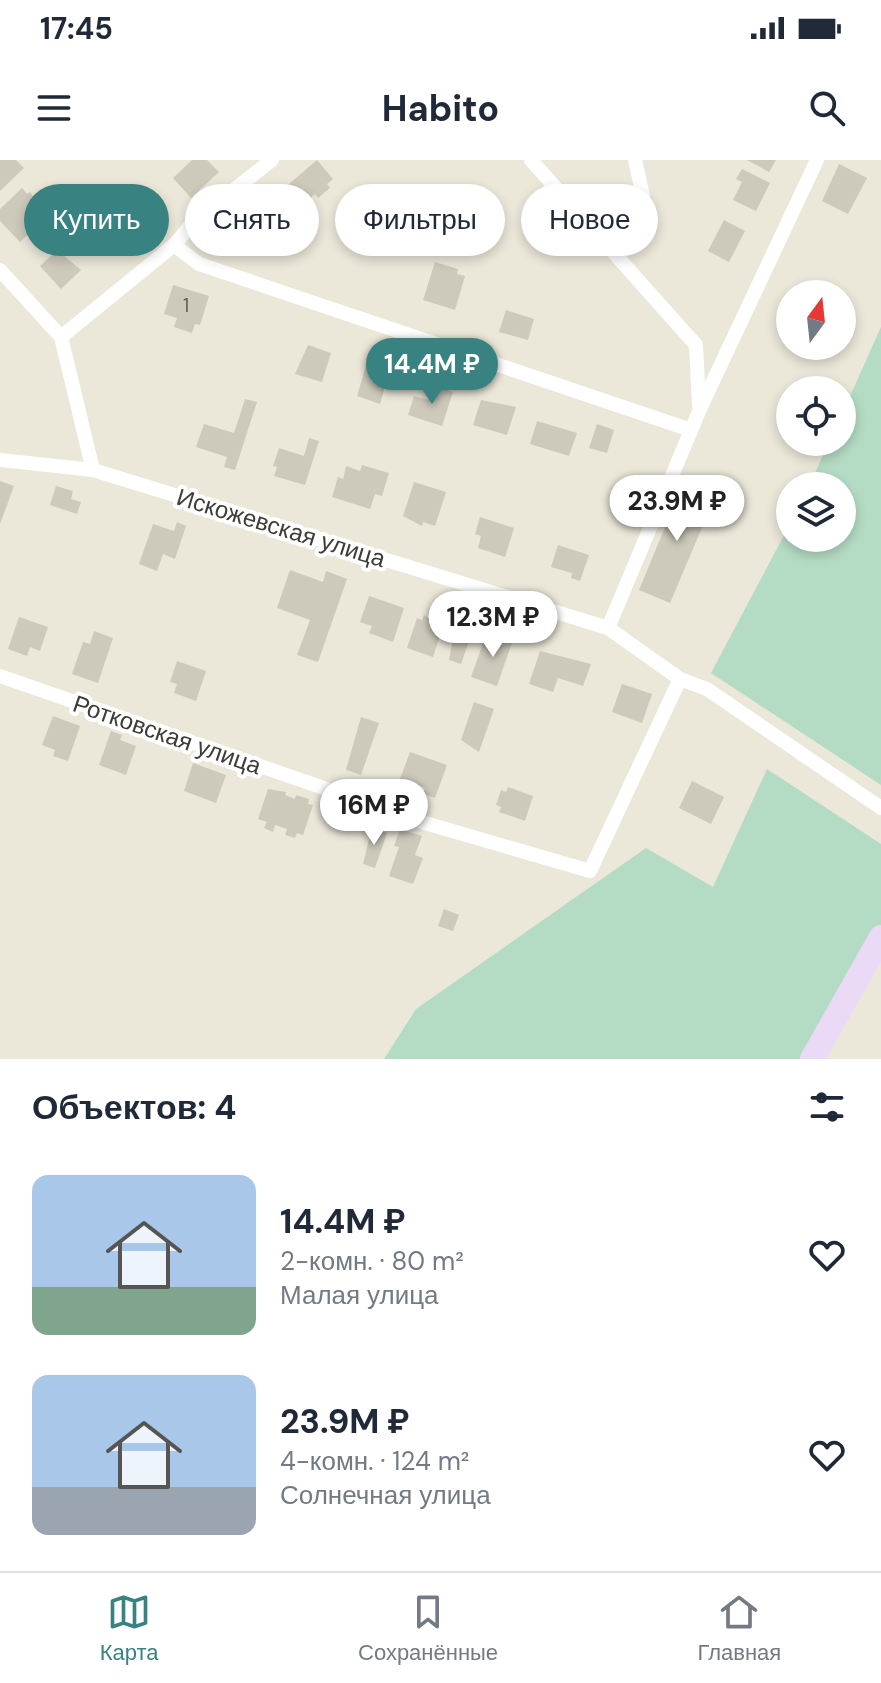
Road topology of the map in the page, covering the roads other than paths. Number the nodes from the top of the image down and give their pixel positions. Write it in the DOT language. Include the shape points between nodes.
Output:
graph roads {
  1 [pos="272,160"];
  2 [pos="531,160"];
  3 [pos="635,160"];
  4 [pos="817,160"];
  5 [pos="640,184"];
  6 [pos="174,245"];
  7 [pos="0,270"];
  8 [pos="61,337"];
  9 [pos="700,409"];
  10 [pos="691,430"];
  11 [pos="0,460"];
  12 [pos="93,470"];
  13 [pos="608,628"];
  14 [pos="0,676"];
  15 [pos="680,679"];
  16 [pos="881,808"];
  17 [pos="881,937"];
  18 [pos="812,1059"];
  1 -- 6 [label="street" via="195,220"];
  2 -- 9 [label="street" via="696,345"];
  3 -- 5 [label="street"];
  4 -- 9 [label="street"];
  6 -- 8 [label="street"];
  6 -- 10 [label="street" via="199,264"];
  7 -- 8 [label="street"];
  8 -- 12 [label="street"];
  9 -- 10 [label="street"];
  10 -- 13 [label="street"];
  11 -- 12 [label="street"];
  12 -- 13 [label="street, Искожевская улица"];
  13 -- 15 [label="street, Искожевская улица"];
  14 -- 15 [label="street, Ротковская улица" via="425,823 590,871"];
  15 -- 16 [label="street, Искожевская улица" via="707,689"];
  17 -- 18 [label="main road"];
}
